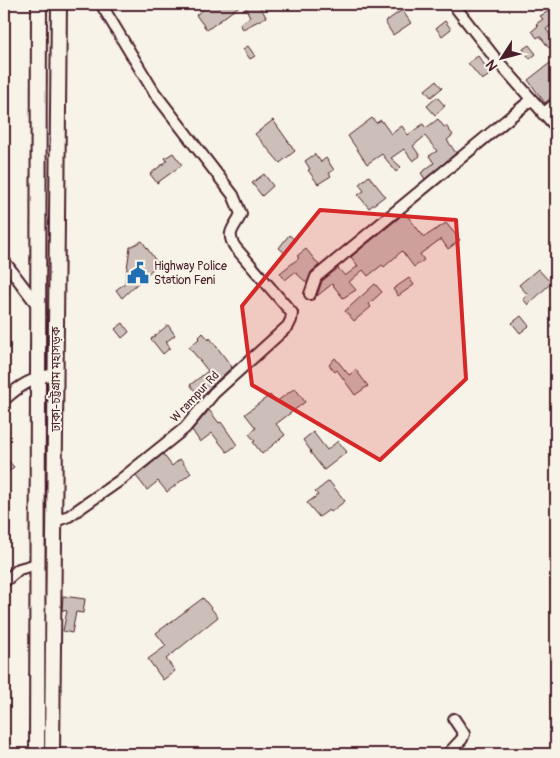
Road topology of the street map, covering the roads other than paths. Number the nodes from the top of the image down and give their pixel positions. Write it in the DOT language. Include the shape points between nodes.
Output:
graph roads {
  1 [pos="40,4"];
  2 [pos="59,4"];
  3 [pos="101,4"];
  4 [pos="453,4"];
  5 [pos="531,100"];
  6 [pos="556,102"];
  7 [pos="543,114"];
  8 [pos="556,127"];
  9 [pos="4,261"];
  10 [pos="310,294"];
  11 [pos="38,306"];
  12 [pos="55,374"];
  13 [pos="38,377"];
  14 [pos="4,400"];
  15 [pos="55,520"];
  16 [pos="37,564"];
  17 [pos="4,582"];
  18 [pos="454,719"];
  19 [pos="37,754"];
  20 [pos="52,754"];
  21 [pos="448,754"];
  1 -- 11 [label="highway, ঢাকা-চট্টগ্রাম মহাসড়ক"];
  2 -- 12 [label="highway, ঢাকা-চট্টগ্রাম মহাসড়ক"];
  3 -- 15 [label="street, W rampur Rd" via="154,92 233,195 241,214 230,234 235,248 292,313 288,326 237,370 185,428 70,516"];
  4 -- 5 [label="street"];
  5 -- 7 [label="street"];
  5 -- 10 [label="street" via="316,277"];
  6 -- 7 [label="street"];
  7 -- 8 [label="street"];
  9 -- 11 [label="street"];
  11 -- 13 [label="highway, ঢাকা-চট্টগ্রাম মহাসড়ক"];
  12 -- 13 [label="street"];
  12 -- 15 [label="highway, ঢাকা-চট্টগ্রাম মহাসড়ক"];
  13 -- 14 [label="street"];
  13 -- 16 [label="highway, ঢাকা-চট্টগ্রাম মহাসড়ক"];
  15 -- 20 [label="highway, ঢাকা-চট্টগ্রাম মহাসড়ক"];
  16 -- 17 [label="street" via="19,569"];
  16 -- 19 [label="highway, ঢাকা-চট্টগ্রাম মহাসড়ক"];
  18 -- 21 [label="street" via="464,734"];
}
